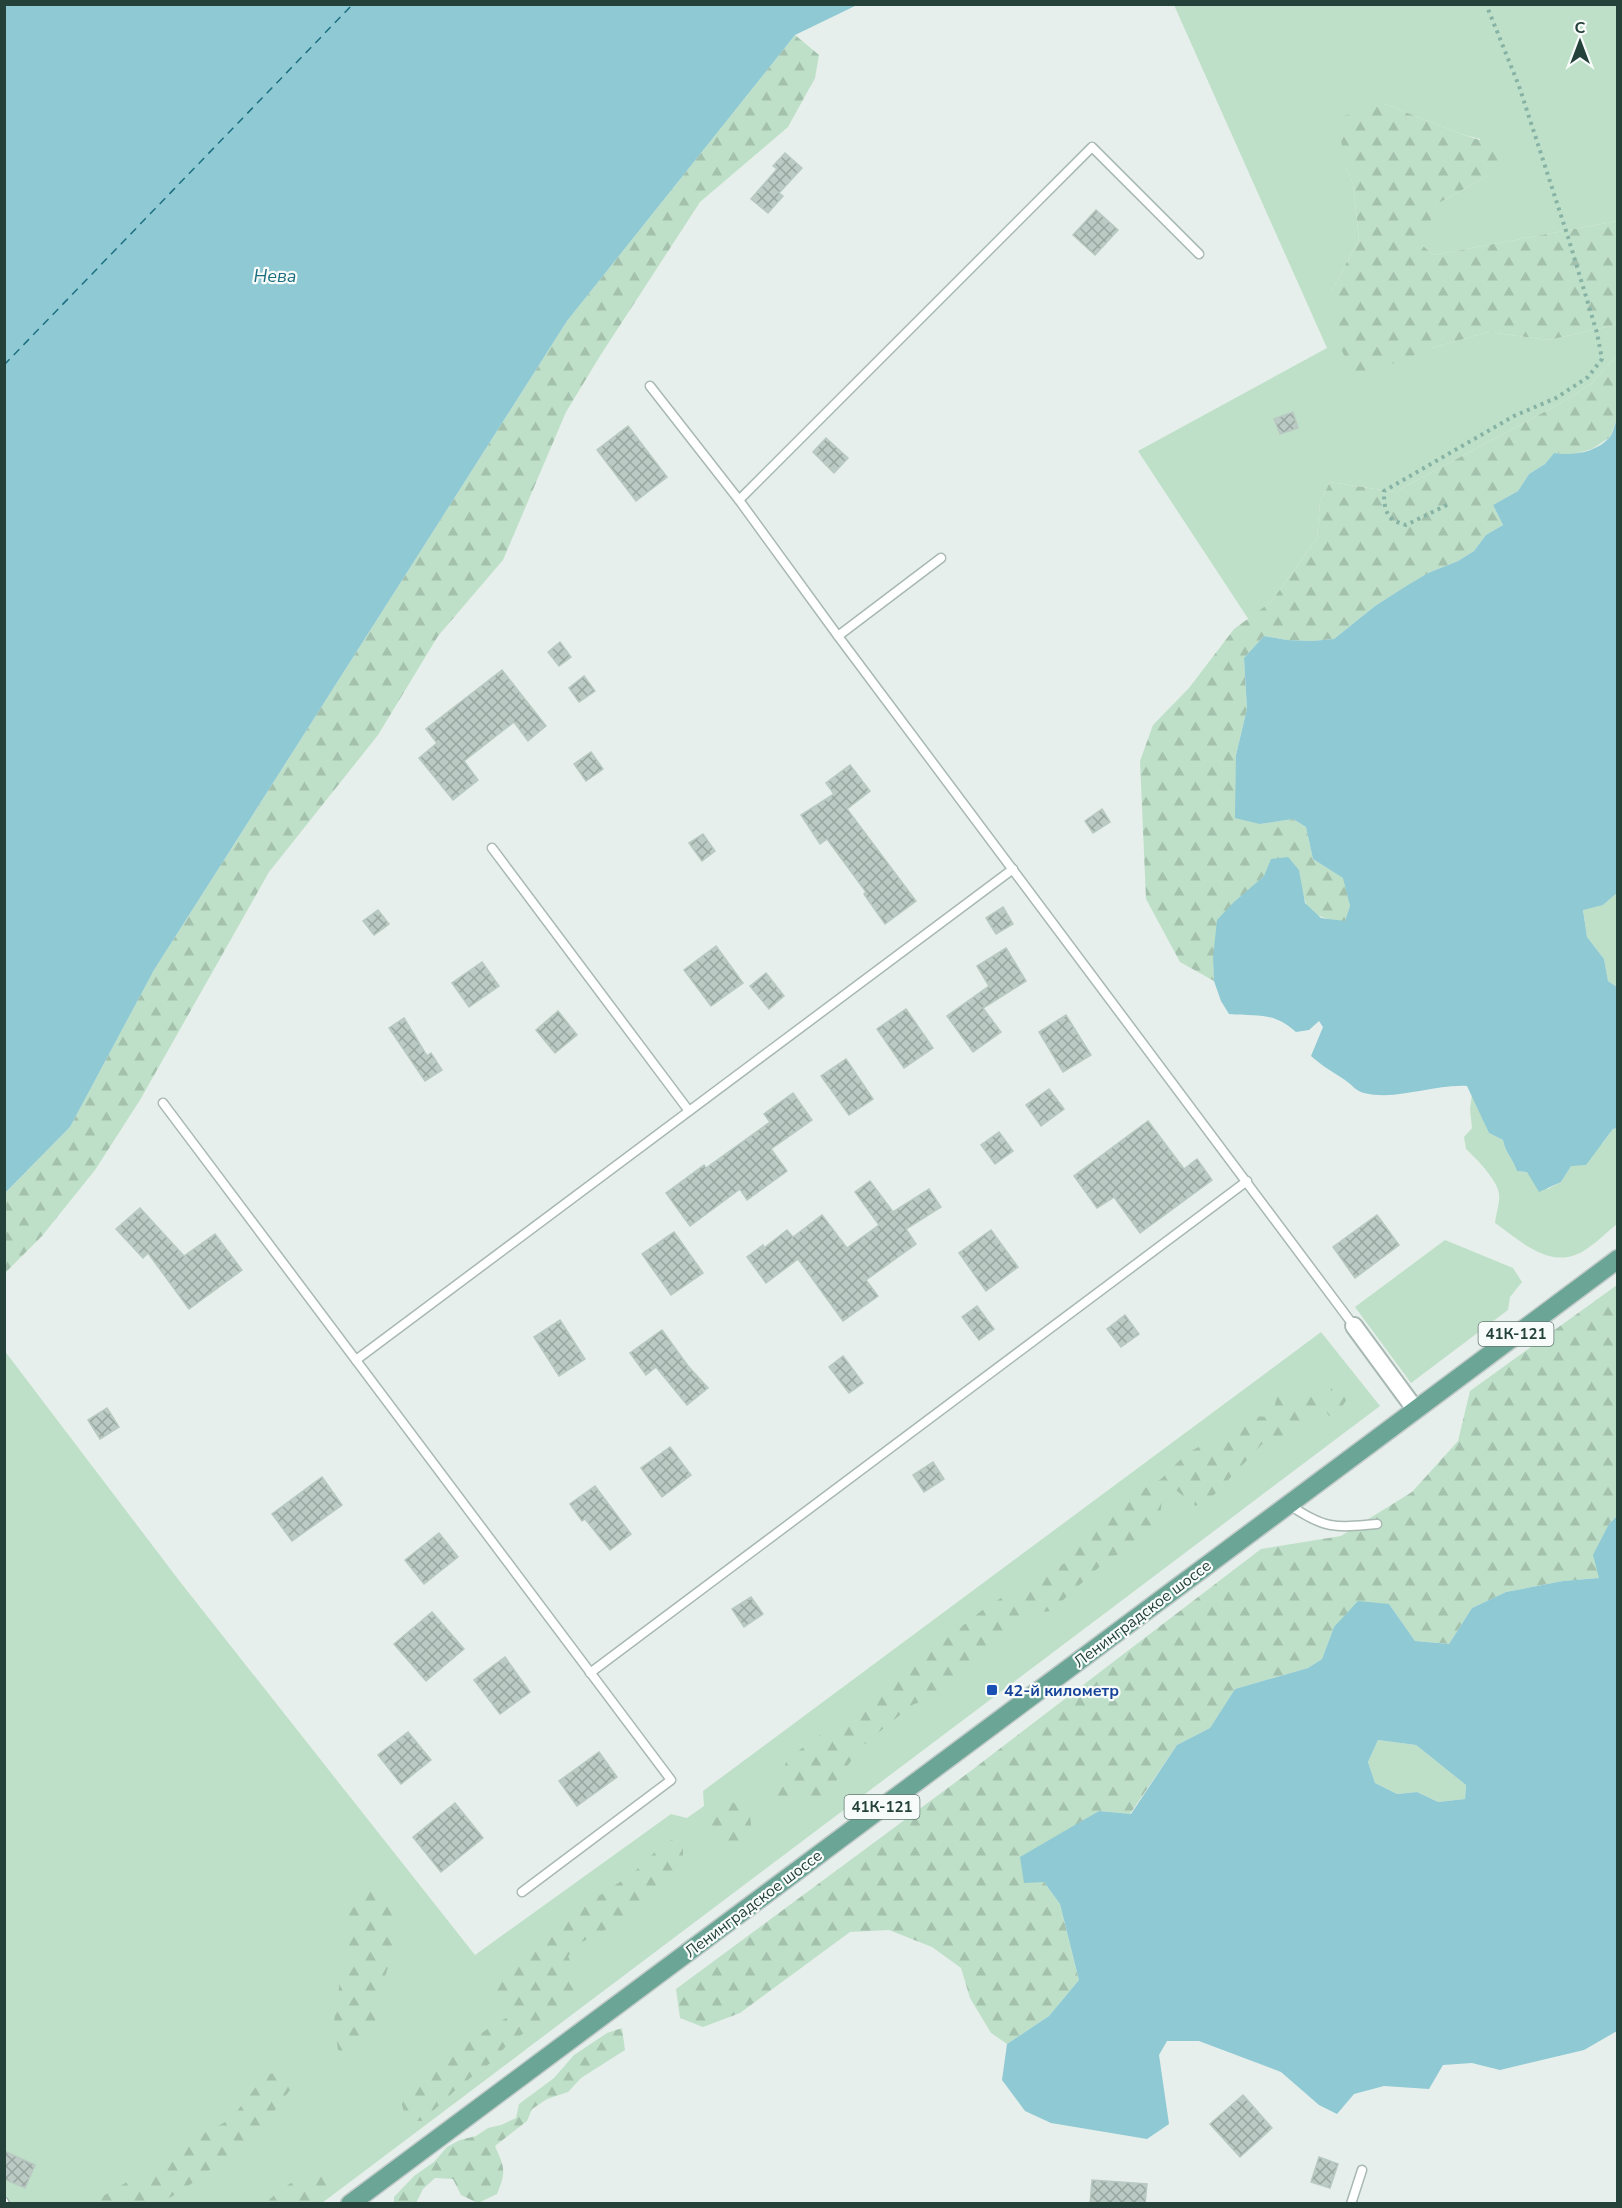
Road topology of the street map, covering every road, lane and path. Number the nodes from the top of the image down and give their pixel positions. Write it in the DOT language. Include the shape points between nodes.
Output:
graph roads {
  1 [pos="1486,4"];
  2 [pos="1199,254"];
  3 [pos="650,386"];
  4 [pos="739,500"];
  5 [pos="1447,506"];
  6 [pos="941,558"];
  7 [pos="838,636"];
  8 [pos="492,848"];
  9 [pos="1013,869"];
  10 [pos="163,1103"];
  11 [pos="689,1111"];
  12 [pos="1247,1181"];
  13 [pos="1617,1258"];
  14 [pos="1354,1326"];
  15 [pos="356,1360"];
  16 [pos="1414,1409"];
  17 [pos="1288,1504"];
  18 [pos="1377,1524"];
  19 [pos="590,1672"];
  20 [pos="522,1892"];
  21 [pos="1362,2170"];
  22 [pos="350,2204"];
  23 [pos="1351,2204"];
  1 -- 5 [label="path" via="1519,86 1602,359 1588,377 1556,398 1514,416 1384,491 1384,508 1394,522 1406,525"];
  2 -- 4 [label="lane" via="1092,147"];
  3 -- 4 [label="lane"];
  4 -- 7 [label="lane"];
  6 -- 7 [label="lane"];
  7 -- 9 [label="lane"];
  8 -- 11 [label="lane"];
  9 -- 11 [label="lane"];
  9 -- 12 [label="lane"];
  10 -- 15 [label="lane"];
  11 -- 15 [label="lane"];
  12 -- 14 [label="lane"];
  12 -- 19 [label="lane"];
  13 -- 16 [label="main road, Ленинградское шоссе / 41К-121"];
  14 -- 16 [label="street"];
  15 -- 19 [label="lane"];
  16 -- 17 [label="main road, Ленинградское шоссе / 41К-121"];
  17 -- 18 [label="lane" via="1310,1520 1337,1528"];
  17 -- 22 [label="main road, Ленинградское шоссе / 41К-121"];
  19 -- 20 [label="lane" via="671,1780"];
  21 -- 23 [label="lane"];
}
